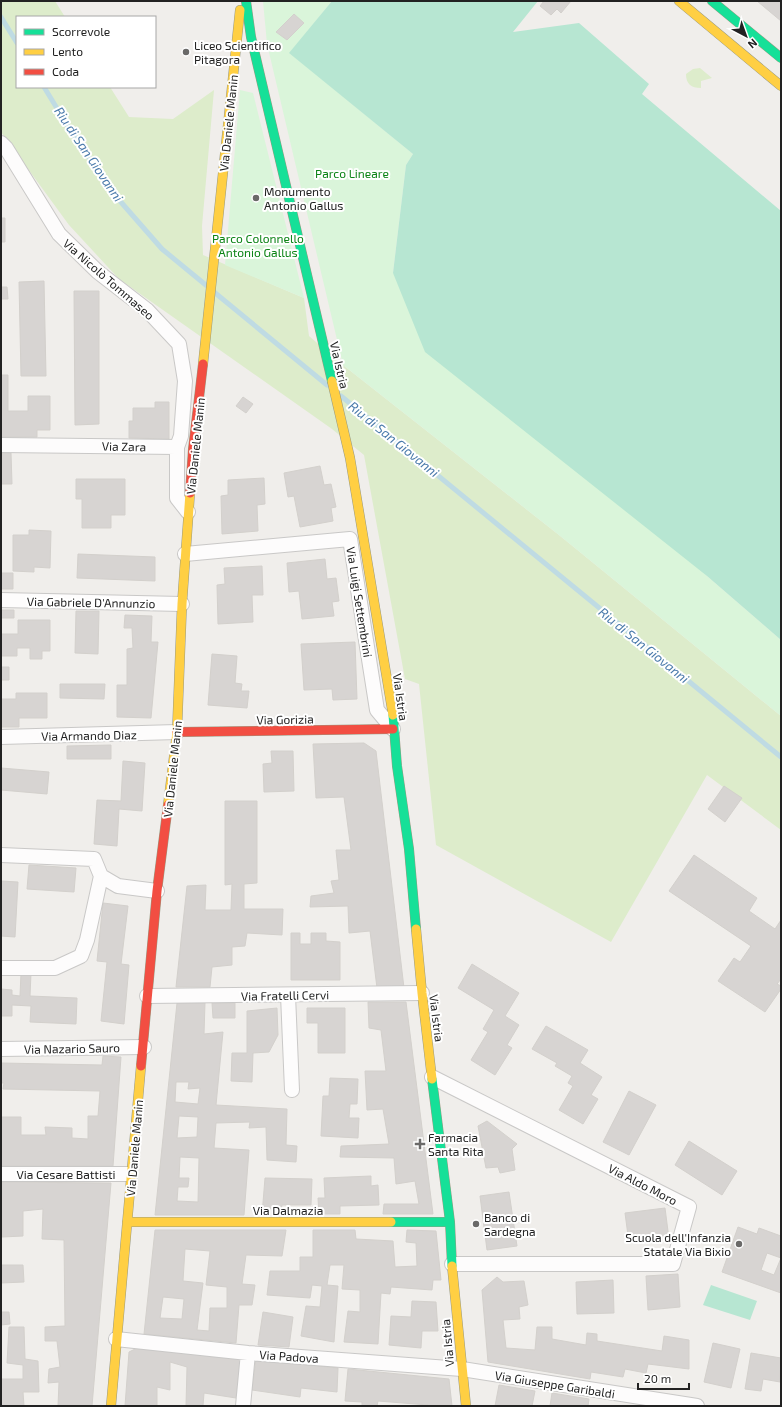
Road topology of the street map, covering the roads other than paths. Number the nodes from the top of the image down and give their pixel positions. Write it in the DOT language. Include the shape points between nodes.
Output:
graph roads {
  1 [pos="241,1"];
  2 [pos="246,1"];
  3 [pos="679,1"];
  4 [pos="712,1"];
  5 [pos="781,58"];
  6 [pos="781,86"];
  7 [pos="1,143"];
  8 [pos="1,445"];
  9 [pos="177,447"];
  10 [pos="188,512"];
  11 [pos="185,554"];
  12 [pos="1,600"];
  13 [pos="182,604"];
  14 [pos="393,729"];
  15 [pos="177,732"];
  16 [pos="1,737"];
  17 [pos="1,855"];
  18 [pos="101,876"];
  19 [pos="157,891"];
  20 [pos="1,968"];
  21 [pos="422,993"];
  22 [pos="288,994"];
  23 [pos="147,996"];
  24 [pos="144,1047"];
  25 [pos="1,1049"];
  26 [pos="432,1077"];
  27 [pos="292,1090"];
  28 [pos="1,1174"];
  29 [pos="131,1174"];
  30 [pos="127,1222"];
  31 [pos="450,1222"];
  32 [pos="452,1264"];
  33 [pos="116,1339"];
  34 [pos="248,1353"];
  35 [pos="462,1369"];
  36 [pos="111,1406"];
  37 [pos="243,1406"];
  38 [pos="466,1406"];
  39 [pos="697,1406"];
  1 -- 10 [label="main road, Via Daniele Manin"];
  2 -- 14 [label="main road, Via Istria" via="251,36 350,458"];
  3 -- 6 [label="main road"];
  4 -- 5 [label="main road"];
  7 -- 9 [label="street, Via Nicolò Tommaseo" via="59,234 98,272 147,310 178,344 185,381 181,436"];
  8 -- 9 [label="street, Via Zara"];
  9 -- 10 [label="street" via="177,498"];
  10 -- 11 [label="main road, Via Daniele Manin"];
  11 -- 13 [label="main road, Via Daniele Manin"];
  11 -- 14 [label="street, Via Luigi Settembrini" via="350,539 377,710"];
  12 -- 13 [label="street, Via Gabriele D'Annunzio"];
  13 -- 15 [label="main road, Via Daniele Manin"];
  14 -- 15 [label="main road, Via Gorizia"];
  14 -- 21 [label="main road, Via Istria" via="409,848"];
  15 -- 16 [label="street, Via Armando Diaz"];
  15 -- 19 [label="main road, Via Daniele Manin"];
  17 -- 18 [label="street" via="94,859"];
  18 -- 19 [label="street" via="118,886"];
  18 -- 20 [label="street" via="81,956 55,968"];
  19 -- 23 [label="main road, Via Daniele Manin"];
  21 -- 22 [label="street, Via Fratelli Cervi"];
  21 -- 26 [label="main road, Via Istria"];
  22 -- 23 [label="street, Via Fratelli Cervi"];
  22 -- 27 [label="street"];
  23 -- 24 [label="main road, Via Daniele Manin"];
  24 -- 25 [label="street, Via Nazario Sauro"];
  24 -- 29 [label="main road, Via Daniele Manin"];
  26 -- 31 [label="main road, Via Istria"];
  26 -- 32 [label="street, Via Aldo Moro" via="689,1207 673,1264"];
  28 -- 29 [label="street, Via Cesare Battisti"];
  29 -- 30 [label="main road, Via Daniele Manin"];
  30 -- 31 [label="main road, Via Dalmazia"];
  30 -- 33 [label="main road, Via Daniele Manin"];
  31 -- 32 [label="main road, Via Istria"];
  32 -- 35 [label="main road, Via Istria"];
  33 -- 34 [label="street, Via Padova"];
  33 -- 36 [label="main road, Via Daniele Manin"];
  34 -- 35 [label="street, Via Padova"];
  34 -- 37 [label="street"];
  35 -- 38 [label="main road, Via Istria"];
  35 -- 39 [label="street, Via Giuseppe Garibaldi"];
}
